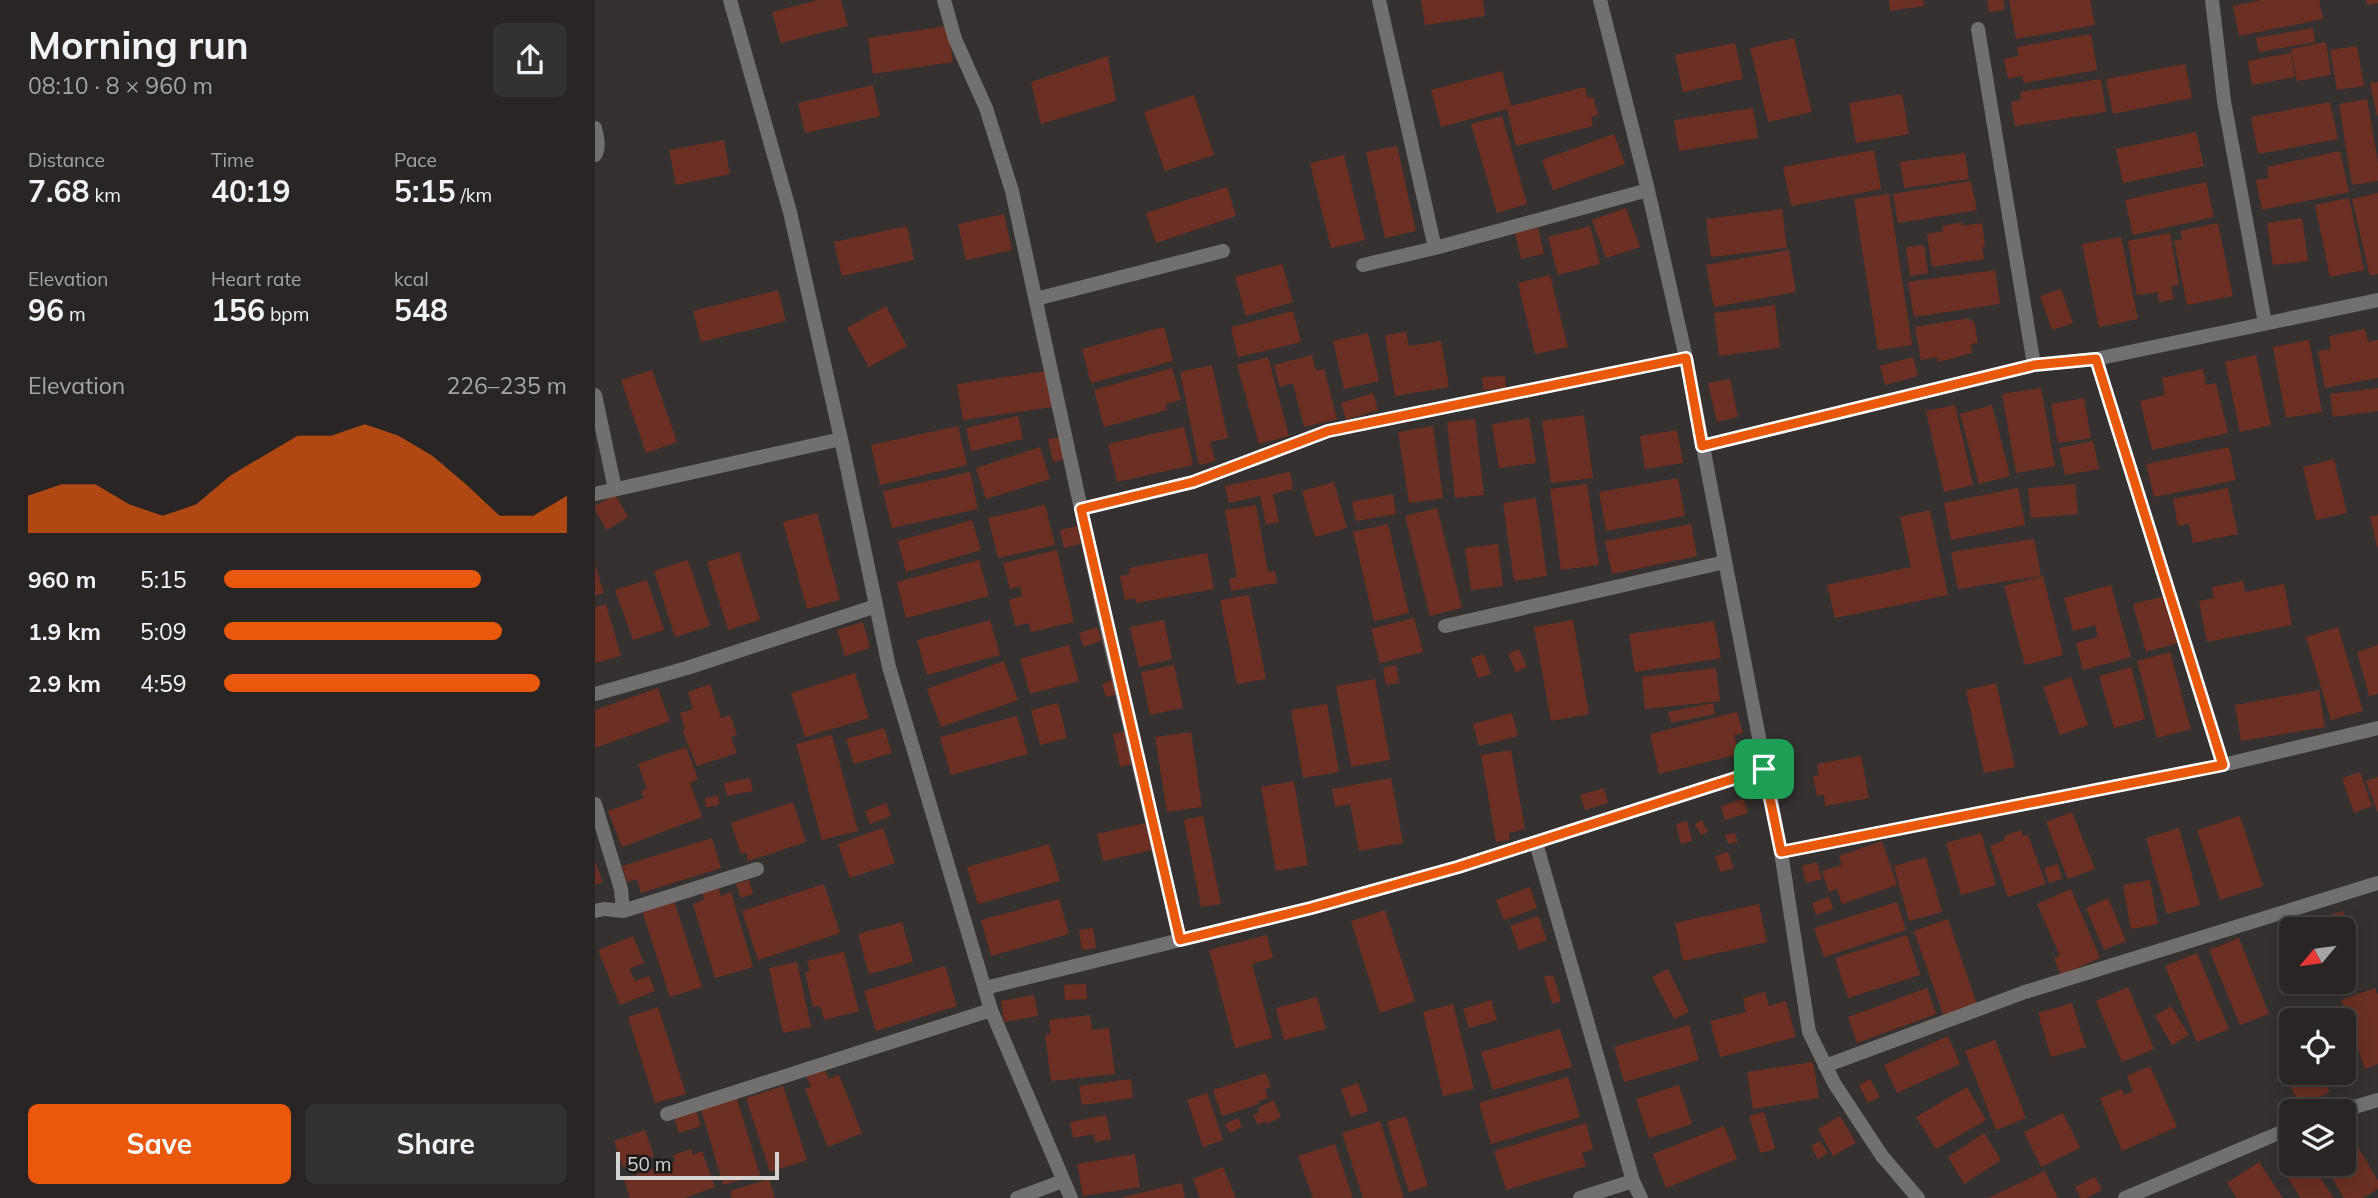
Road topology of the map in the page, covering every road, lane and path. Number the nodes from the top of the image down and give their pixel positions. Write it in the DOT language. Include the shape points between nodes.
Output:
graph roads {
  1 [pos="730,0"];
  2 [pos="944,0"];
  3 [pos="1379,0"];
  4 [pos="1600,0"];
  5 [pos="2212,0"];
  6 [pos="1978,29"];
  7 [pos="595,128"];
  8 [pos="595,155"];
  9 [pos="1648,190"];
  10 [pos="1436,248"];
  11 [pos="1223,251"];
  12 [pos="1363,265"];
  13 [pos="1035,299"];
  14 [pos="2378,300"];
  15 [pos="2265,323"];
  16 [pos="1686,358"];
  17 [pos="2096,359"];
  18 [pos="2034,365"];
  19 [pos="595,395"];
  20 [pos="841,439"];
  21 [pos="1702,446"];
  22 [pos="615,489"];
  23 [pos="595,494"];
  24 [pos="1081,509"];
  25 [pos="1725,562"];
  26 [pos="876,606"];
  27 [pos="1445,626"];
  28 [pos="595,694"];
  29 [pos="2378,728"];
  30 [pos="2223,765"];
  31 [pos="1764,769"];
  32 [pos="595,804"];
  33 [pos="1536,843"];
  34 [pos="1781,852"];
  35 [pos="757,869"];
  36 [pos="2378,883"];
  37 [pos="595,911"];
  38 [pos="623,911"];
  39 [pos="1180,940"];
  40 [pos="985,988"];
  41 [pos="991,1010"];
  42 [pos="1825,1066"];
  43 [pos="2378,1100"];
  44 [pos="2356,1107"];
  45 [pos="667,1114"];
  46 [pos="2279,1133"];
  47 [pos="1063,1181"];
  48 [pos="1633,1181"];
  49 [pos="1017,1198"];
  50 [pos="1071,1198"];
  51 [pos="1580,1198"];
  52 [pos="1641,1198"];
  53 [pos="1918,1198"];
  54 [pos="2125,1198"];
  1 -- 20 [label="street" via="790,212"];
  2 -- 13 [label="street" via="954,39 986,108 1012,191"];
  3 -- 10 [label="street"];
  4 -- 9 [label="street"];
  5 -- 15 [label="street" via="2224,101"];
  6 -- 18 [label="street"];
  7 -- 8 [label="street"];
  9 -- 10 [label="street"];
  9 -- 16 [label="street"];
  10 -- 12 [label="street"];
  11 -- 13 [label="street"];
  13 -- 24 [label="street"];
  14 -- 15 [label="street"];
  15 -- 17 [label="street"];
  16 -- 21 [label="street"];
  16 -- 24 [label="street" via="1328,431 1193,482"];
  17 -- 18 [label="street"];
  17 -- 30 [label="street"];
  18 -- 21 [label="street"];
  19 -- 22 [label="street"];
  20 -- 22 [label="street"];
  20 -- 26 [label="street"];
  21 -- 25 [label="street"];
  22 -- 23 [label="street"];
  24 -- 39 [label="street"];
  25 -- 27 [label="street"];
  25 -- 31 [label="street"];
  26 -- 28 [label="street"];
  26 -- 40 [label="street" via="889,667"];
  29 -- 30 [label="street"];
  30 -- 34 [label="street"];
  31 -- 33 [label="street"];
  31 -- 34 [label="street"];
  32 -- 38 [label="street" via="621,888"];
  33 -- 39 [label="street" via="1311,908"];
  33 -- 48 [label="street"];
  34 -- 42 [label="street" via="1809,1032"];
  35 -- 38 [label="street"];
  36 -- 42 [label="street" via="2025,992"];
  37 -- 38 [label="street"];
  39 -- 40 [label="street"];
  40 -- 41 [label="street"];
  41 -- 45 [label="street"];
  41 -- 47 [label="street"];
  42 -- 53 [label="street" via="1882,1156"];
  43 -- 44 [label="street"];
  46 -- 54 [label="street"];
  47 -- 49 [label="street"];
  47 -- 50 [label="street"];
  48 -- 51 [label="street"];
  48 -- 52 [label="street"];
}
